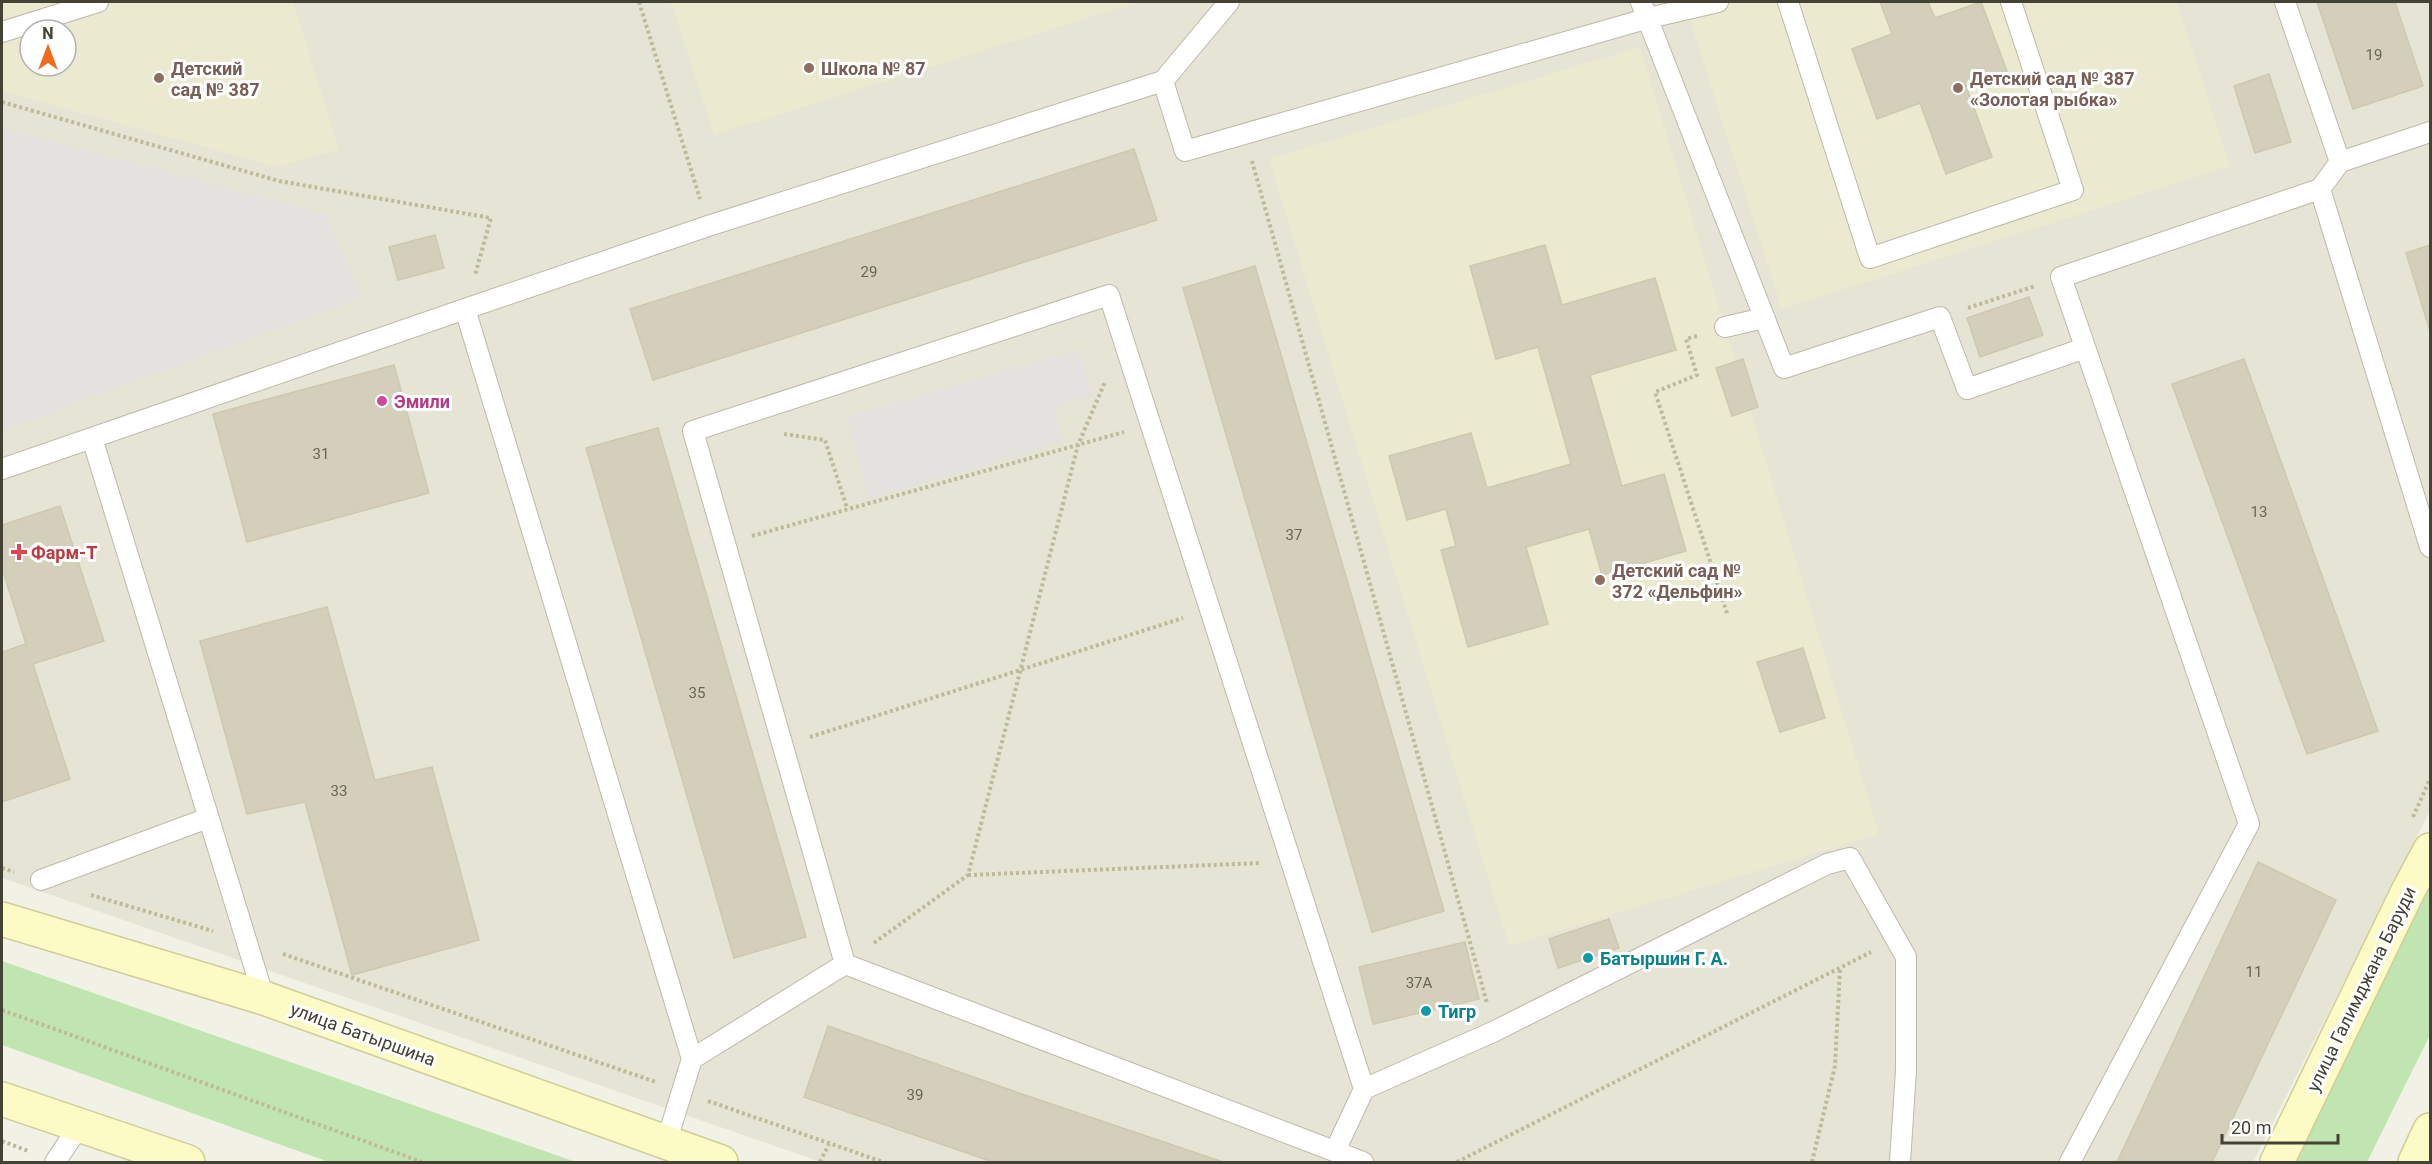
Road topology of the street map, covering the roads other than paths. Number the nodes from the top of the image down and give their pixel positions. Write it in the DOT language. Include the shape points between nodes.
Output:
graph roads {
  1 [pos="98,2"];
  2 [pos="1229,2"];
  3 [pos="1718,2"];
  4 [pos="1788,2"];
  5 [pos="2011,2"];
  6 [pos="2285,2"];
  7 [pos="1645,10"];
  8 [pos="2,32"];
  9 [pos="1163,81"];
  10 [pos="2430,132"];
  11 [pos="2340,162"];
  12 [pos="2320,189"];
  13 [pos="465,309"];
  14 [pos="1764,318"];
  15 [pos="1725,327"];
  16 [pos="2085,348"];
  17 [pos="92,438"];
  18 [pos="2,469"];
  19 [pos="2430,547"];
  20 [pos="208,818"];
  21 [pos="2430,850"];
  22 [pos="41,880"];
  23 [pos="2,919"];
  24 [pos="845,964"];
  25 [pos="264,998"];
  26 [pos="692,1059"];
  27 [pos="1364,1089"];
  28 [pos="2,1099"];
  29 [pos="80,1125"];
  30 [pos="2430,1130"];
  31 [pos="666,1143"];
  32 [pos="1335,1151"];
  33 [pos="55,1162"];
  34 [pos="188,1162"];
  35 [pos="721,1162"];
  36 [pos="1363,1162"];
  37 [pos="1900,1162"];
  38 [pos="2070,1162"];
  39 [pos="2277,1162"];
  40 [pos="2415,1162"];
  1 -- 8 [label="lane"];
  2 -- 9 [label="lane"];
  3 -- 7 [label="lane"];
  4 -- 5 [label="lane" via="1870,258 2073,190"];
  6 -- 11 [label="lane"];
  7 -- 9 [label="lane" via="1185,151"];
  7 -- 14 [label="lane"];
  9 -- 13 [label="lane" via="708,226"];
  10 -- 11 [label="lane"];
  11 -- 12 [label="lane"];
  12 -- 16 [label="lane" via="2061,277"];
  12 -- 19 [label="lane"];
  13 -- 17 [label="lane"];
  13 -- 26 [label="lane"];
  14 -- 15 [label="lane"];
  14 -- 16 [label="lane" via="1784,368 1940,317 1966,389"];
  16 -- 38 [label="lane" via="2249,824"];
  17 -- 18 [label="lane"];
  17 -- 20 [label="lane"];
  20 -- 22 [label="lane"];
  20 -- 25 [label="lane"];
  21 -- 39 [label="street, улица Галимджана Баруди"];
  23 -- 25 [label="street, улица Батыршина"];
  24 -- 26 [label="lane"];
  24 -- 27 [label="lane" via="693,431 1109,295"];
  24 -- 32 [label="lane"];
  25 -- 31 [label="street, улица Батыршина"];
  26 -- 31 [label="lane"];
  27 -- 32 [label="lane"];
  27 -- 37 [label="lane" via="1495,1031 1827,864 1850,858 1906,957 1906,1070"];
  28 -- 29 [label="street"];
  29 -- 33 [label="lane"];
  29 -- 34 [label="street"];
  30 -- 40 [label="street"];
  31 -- 35 [label="street, улица Батыршина"];
  32 -- 36 [label="lane"];
}
